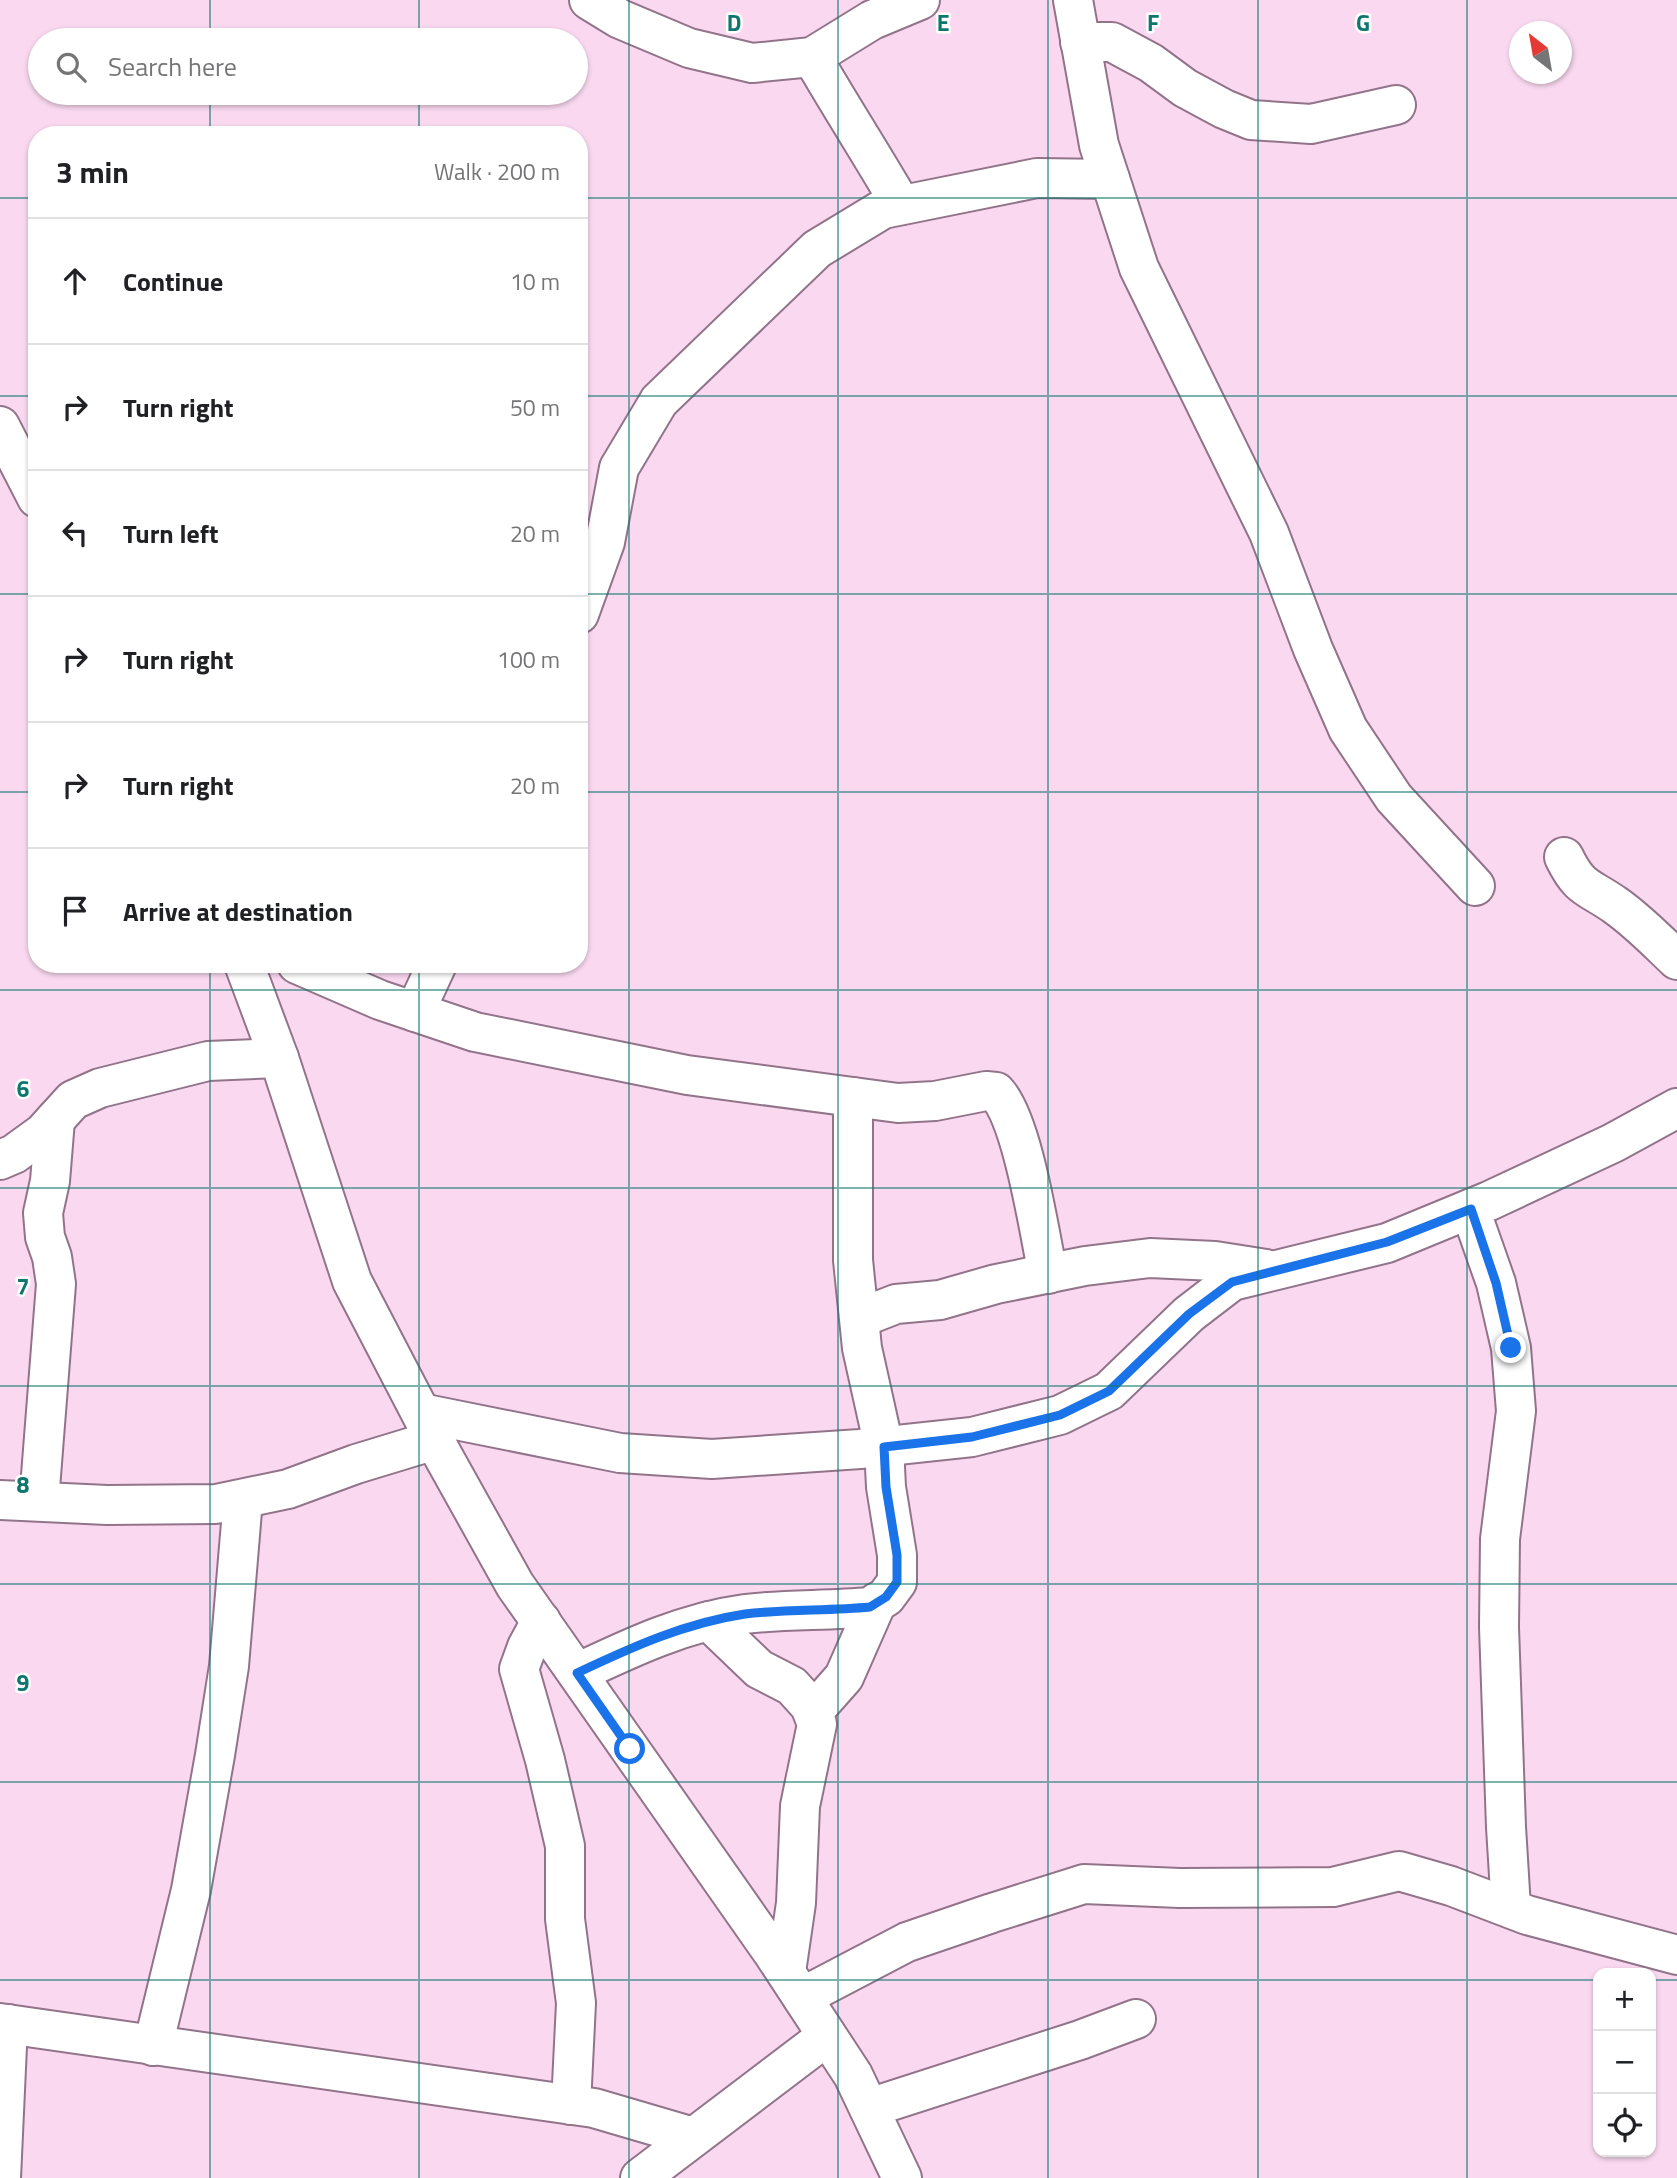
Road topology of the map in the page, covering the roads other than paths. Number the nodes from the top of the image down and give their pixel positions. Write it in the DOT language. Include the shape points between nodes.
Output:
graph roads {
  1 [pos="590,0"];
  2 [pos="1073,0"];
  3 [pos="895,4"];
  4 [pos="1080,42"];
  5 [pos="812,57"];
  6 [pos="1396,105"];
  7 [pos="1110,179"];
  8 [pos="901,205"];
  9 [pos="0,426"];
  10 [pos="28,480"];
  11 [pos="588,589"];
  12 [pos="1563,857"];
  13 [pos="1475,886"];
  14 [pos="1677,960"];
  15 [pos="247,973"];
  16 [pos="318,973"];
  17 [pos="433,973"];
  18 [pos="415,1012"];
  19 [pos="279,1058"];
  20 [pos="853,1097"];
  21 [pos="1677,1108"];
  22 [pos="55,1120"];
  23 [pos="0,1160"];
  24 [pos="1471,1209"];
  25 [pos="1277,1270"];
  26 [pos="1048,1274"];
  27 [pos="860,1318"];
  28 [pos="428,1427"];
  29 [pos="884,1447"];
  30 [pos="243,1499"];
  31 [pos="0,1500"];
  32 [pos="39,1502"];
  33 [pos="877,1602"];
  34 [pos="541,1621"];
  35 [pos="709,1621"];
  36 [pos="577,1673"];
  37 [pos="813,1712"];
  38 [pos="1511,1909"];
  39 [pos="1677,1955"];
  40 [pos="794,1985"];
  41 [pos="1136,2019"];
  42 [pos="4,2024"];
  43 [pos="827,2036"];
  44 [pos="153,2046"];
  45 [pos="571,2105"];
  46 [pos="869,2108"];
  47 [pos="693,2137"];
  48 [pos="1,2178"];
  49 [pos="640,2178"];
  50 [pos="902,2178"];
  1 -- 5 [label="street" via="620,19 689,48 752,63"];
  2 -- 4 [label="street"];
  3 -- 5 [label="street"];
  4 -- 6 [label="street" via="1112,43 1195,93 1251,120 1311,124"];
  4 -- 7 [label="street"];
  5 -- 8 [label="street"];
  7 -- 8 [label="street" via="1037,178"];
  7 -- 13 [label="street" via="1139,268 1269,533 1348,729 1395,798"];
  8 -- 11 [label="street" via="883,209 817,249 659,401 619,468 605,542"];
  9 -- 10 [label="street"];
  12 -- 14 [label="street" via="1587,889 1615,904"];
  15 -- 19 [label="street"];
  16 -- 18 [label="street"];
  17 -- 18 [label="street"];
  18 -- 20 [label="street" via="475,1032 687,1075"];
  19 -- 22 [label="street" via="208,1060 100,1088 73,1100"];
  19 -- 28 [label="street" via="352,1282"];
  20 -- 26 [label="street" via="898,1103 996,1092 1007,1107 1025,1163"];
  20 -- 27 [label="street" via="853,1261"];
  21 -- 24 [label="street"];
  22 -- 23 [label="street"];
  22 -- 32 [label="street" via="43,1213 56,1284"];
  24 -- 25 [label="street" via="1387,1242"];
  24 -- 38 [label="street" via="1496,1283 1511,1348 1516,1411 1500,1539 1499,1627"];
  25 -- 26 [label="street" via="1150,1258"];
  25 -- 29 [label="street" via="1232,1282 1189,1314 1109,1391 1060,1415 972,1437"];
  26 -- 27 [label="street" via="940,1300 896,1304"];
  27 -- 29 [label="street" via="862,1348"];
  28 -- 29 [label="street" via="620,1454 712,1458"];
  28 -- 30 [label="street" via="356,1464 288,1489"];
  28 -- 34 [label="street" via="515,1585"];
  29 -- 33 [label="street" via="897,1582"];
  30 -- 32 [label="street" via="216,1504"];
  30 -- 44 [label="street" via="229,1665 215,1755 191,1891"];
  31 -- 32 [label="street"];
  33 -- 35 [label="street" via="870,1607 747,1614"];
  33 -- 37 [label="street" via="844,1676"];
  34 -- 36 [label="street"];
  34 -- 45 [label="street" via="519,1669 565,1846 565,1919 576,2003"];
  35 -- 36 [label="street" via="634,1646"];
  35 -- 37 [label="street" via="759,1668 792,1686"];
  36 -- 40 [label="street"];
  37 -- 40 [label="street" via="817,1724 800,1806"];
  38 -- 39 [label="street"];
  38 -- 40 [label="street" via="1399,1871 1333,1887 1084,1884"];
  40 -- 43 [label="street"];
  41 -- 46 [label="street"];
  42 -- 44 [label="street"];
  42 -- 48 [label="street"];
  43 -- 46 [label="street"];
  43 -- 47 [label="street"];
  44 -- 45 [label="street"];
  45 -- 47 [label="street"];
  46 -- 50 [label="street"];
  47 -- 49 [label="street"];
}
